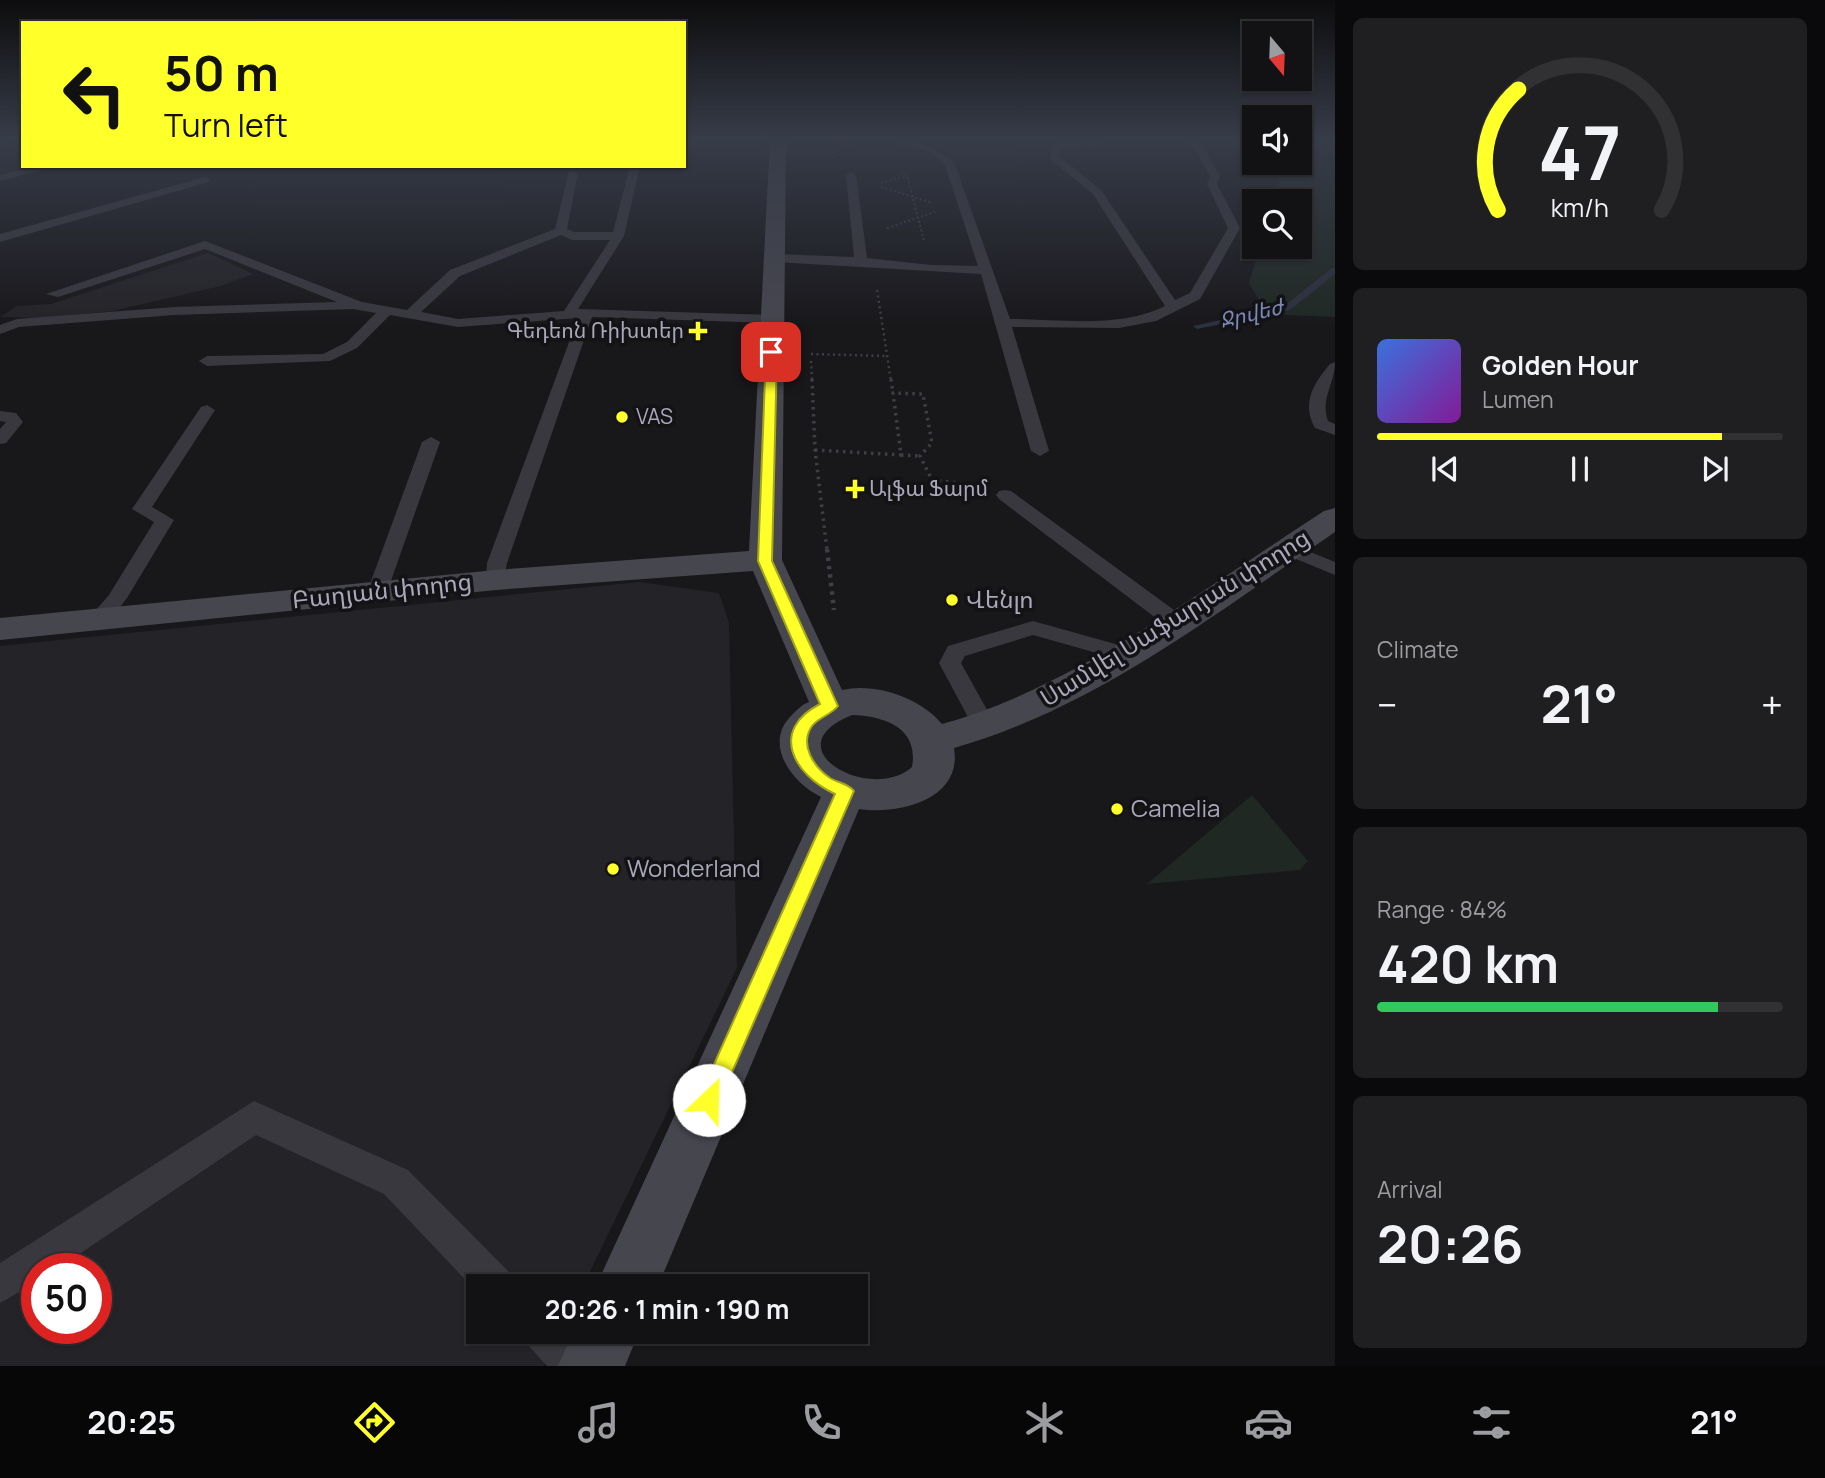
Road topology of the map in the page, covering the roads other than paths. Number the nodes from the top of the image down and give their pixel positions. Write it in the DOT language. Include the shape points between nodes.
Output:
graph roads {
  1 [pos="128,202"];
  2 [pos="567,202"];
  3 [pos="626,202"];
  4 [pos="776,202"];
  5 [pos="854,202"];
  6 [pos="963,202"];
  7 [pos="1103,202"];
  8 [pos="1221,202"];
  9 [pos="561,231"];
  10 [pos="618,236"];
  11 [pos="0,238"];
  12 [pos="775,258"];
  13 [pos="861,261"];
  14 [pos="986,271"];
  15 [pos="53,294"];
  16 [pos="359,306"];
  17 [pos="1173,307"];
  18 [pos="386,311"];
  19 [pos="569,313"];
  20 [pos="587,313"];
  21 [pos="410,315"];
  22 [pos="773,318"];
  23 [pos="1004,323"];
  24 [pos="0,330"];
  25 [pos="206,361"];
  26 [pos="1335,367"];
  27 [pos="207,410"];
  28 [pos="0,416"];
  29 [pos="1335,430"];
  30 [pos="0,439"];
  31 [pos="431,442"];
  32 [pos="1040,450"];
  33 [pos="1005,495"];
  34 [pos="1335,518"];
  35 [pos="1291,550"];
  36 [pos="765,561"];
  37 [pos="1335,569"];
  38 [pos="496,580"];
  39 [pos="377,592"];
  40 [pos="99,619"];
  41 [pos="1177,623"];
  42 [pos="0,629"];
  43 [pos="1125,654"];
  44 [pos="830,706"];
  45 [pos="984,726"];
  46 [pos="933,740"];
  47 [pos="845,791"];
  48 [pos="485,1274"];
  49 [pos="632,1274"];
  50 [pos="0,1285"];
  51 [pos="553,1344"];
  52 [pos="602,1344"];
  53 [pos="574,1366"];
  54 [pos="592,1366"];
  1 -- 11 [label="lane"];
  2 -- 9 [label="lane"];
  3 -- 10 [label="lane"];
  4 -- 12 [label="main road"];
  5 -- 13 [label="lane"];
  6 -- 14 [label="lane"];
  7 -- 17 [label="lane"];
  8 -- 17 [label="lane" via="1234,228 1195,296"];
  9 -- 10 [label="lane" via="572,236"];
  9 -- 21 [label="lane" via="455,273"];
  10 -- 19 [label="lane"];
  12 -- 13 [label="lane"];
  12 -- 22 [label="main road"];
  13 -- 14 [label="lane"];
  14 -- 23 [label="lane"];
  15 -- 16 [label="lane" via="205,245"];
  16 -- 18 [label="lane"];
  16 -- 24 [label="lane" via="174,311 17,323"];
  17 -- 23 [label="lane" via="1151,318 1119,324"];
  18 -- 21 [label="lane"];
  18 -- 25 [label="lane" via="343,353 325,358"];
  19 -- 20 [label="lane"];
  19 -- 21 [label="lane" via="458,323"];
  20 -- 22 [label="lane"];
  20 -- 38 [label="lane" via="497,563"];
  22 -- 36 [label="main road"];
  23 -- 32 [label="lane"];
  26 -- 29 [label="lane" via="1318,389 1315,411 1321,424"];
  27 -- 40 [label="lane" via="141,509 165,520"];
  28 -- 30 [label="lane" via="10,416 15,422"];
  31 -- 39 [label="lane"];
  33 -- 41 [label="lane"];
  34 -- 35 [label="main road, Սամվել Սաֆարյան փողոց"];
  35 -- 37 [label="lane"];
  35 -- 41 [label="main road, Սամվել Սաֆարյան փողոց"];
  36 -- 38 [label="main road, Բաղյան փողոց"];
  36 -- 44 [label="main road"];
  38 -- 39 [label="main road, Բաղյան փողոց"];
  39 -- 40 [label="main road, Բաղյան փողոց"];
  40 -- 42 [label="main road, Բաղյան փողոց"];
  41 -- 43 [label="main road, Սամվել Սաֆարյան փողոց"];
  43 -- 45 [label="main road, Սամվել Սաֆարյան փողոց" via="1056,696"];
  43 -- 45 [label="lane" via="1033,628 956,651 950,663"];
  44 -- 46 [label="main road" via="848,702 890,706 923,726"];
  44 -- 47 [label="main road" via="803,726 801,755 824,782"];
  45 -- 46 [label="main road, Սամվել Սաֆարյան փողոց"];
  46 -- 47 [label="main road" via="937,754 933,769 908,791 867,797"];
  47 -- 49 [label="main road"];
  48 -- 50 [label="lane" via="396,1182 254,1117"];
  51 -- 53 [label="lane"];
  52 -- 54 [label="main road"];
}
